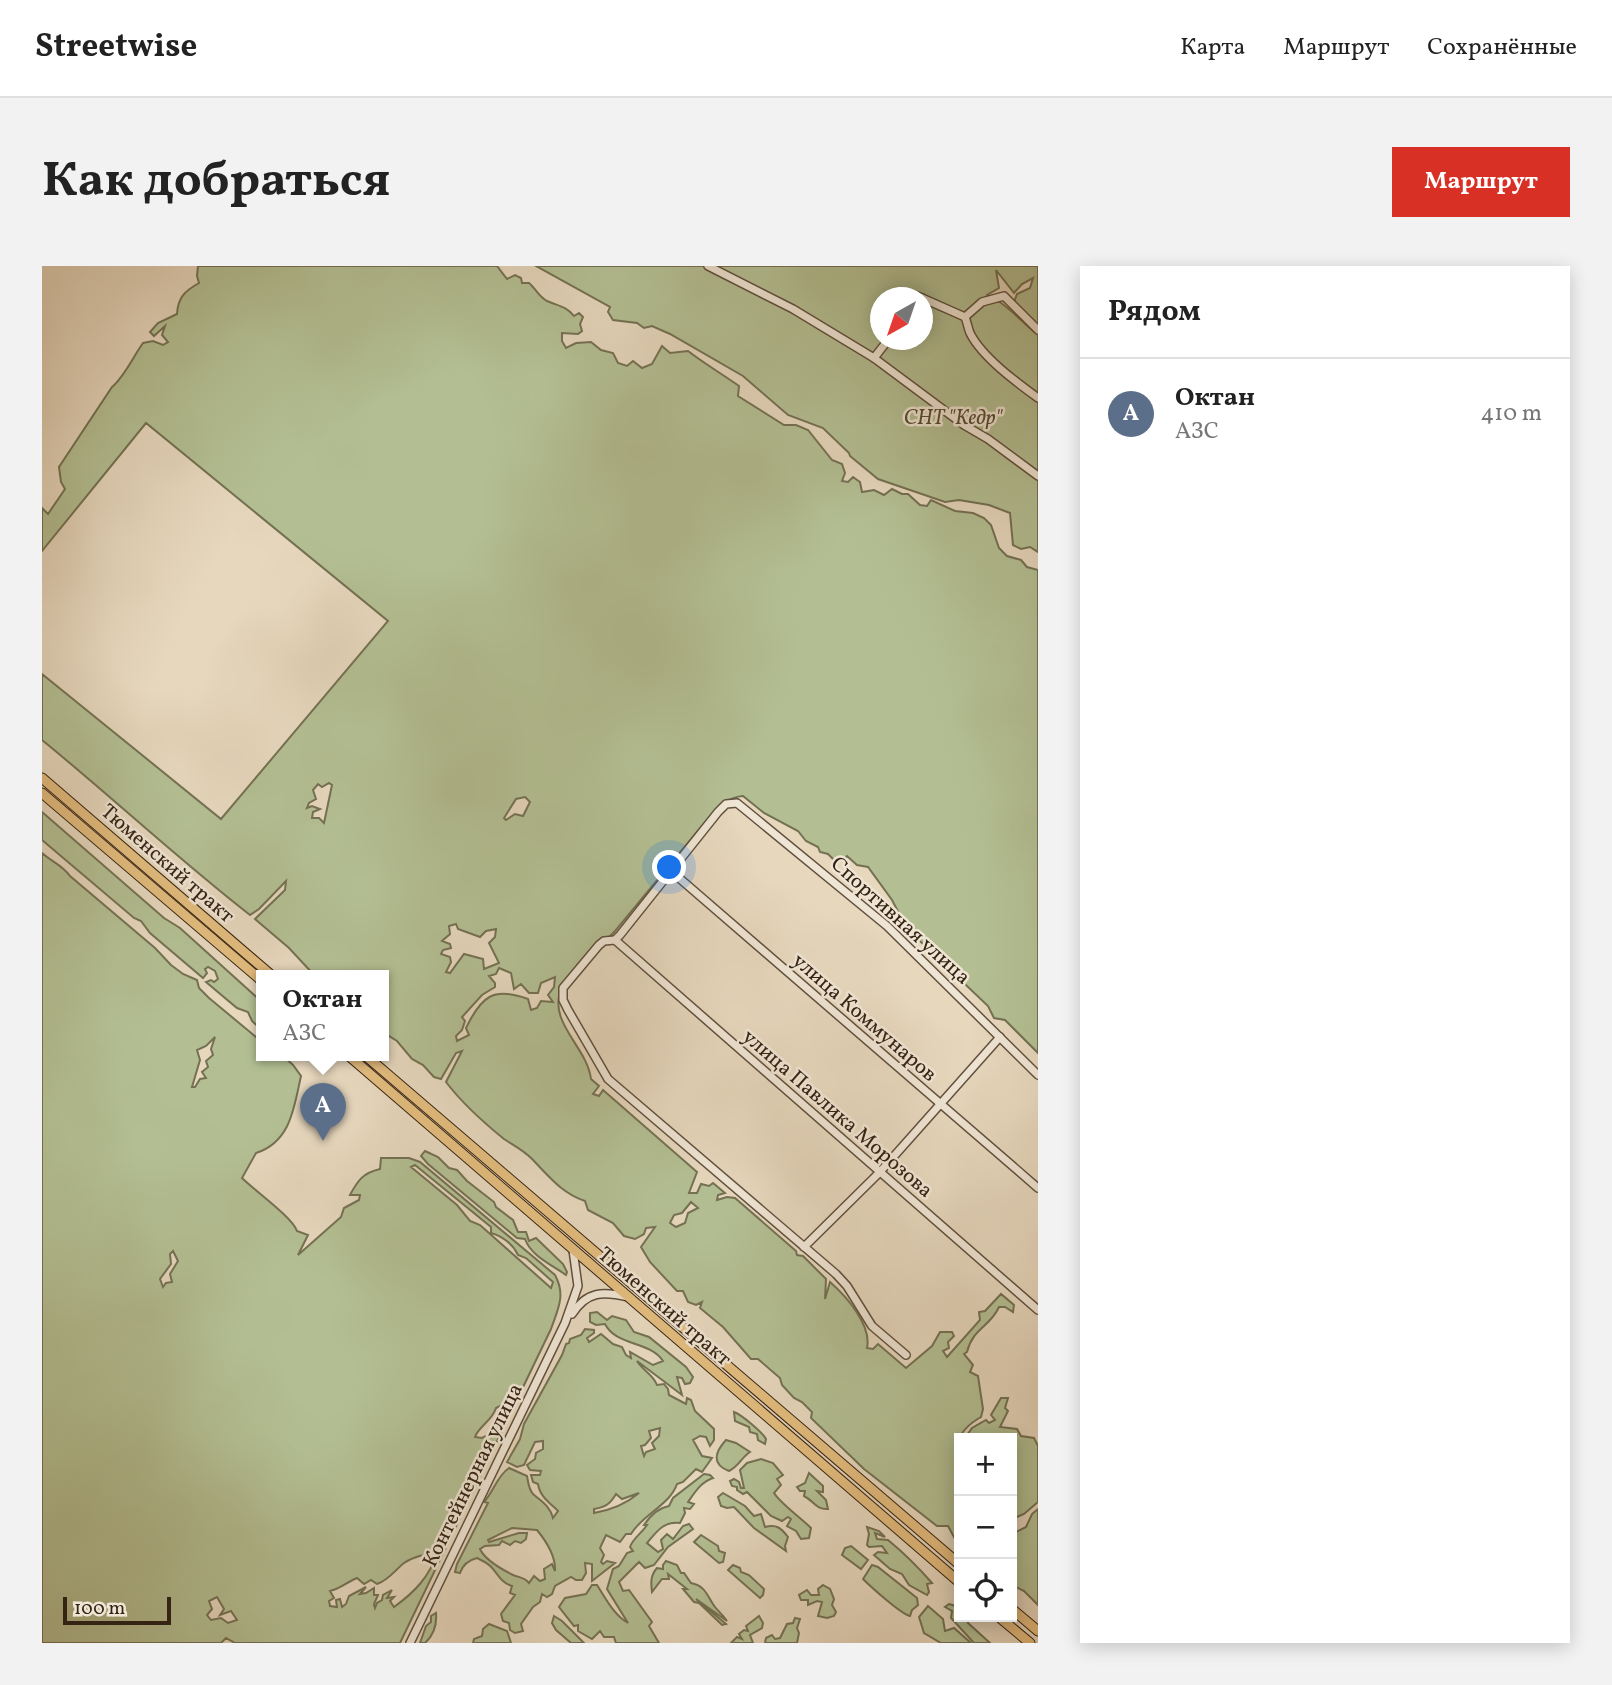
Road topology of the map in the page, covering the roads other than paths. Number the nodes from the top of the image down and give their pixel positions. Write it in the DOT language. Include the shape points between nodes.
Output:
graph roads {
  1 [pos="708,266"];
  2 [pos="933,303"];
  3 [pos="965,317"];
  4 [pos="1038,330"];
  5 [pos="880,350"];
  6 [pos="874,358"];
  7 [pos="1038,398"];
  8 [pos="1038,476"];
  9 [pos="42,778"];
  10 [pos="42,793"];
  11 [pos="671,871"];
  12 [pos="615,940"];
  13 [pos="265,970"];
  14 [pos="256,976"];
  15 [pos="1000,1037"];
  16 [pos="355,1061"];
  17 [pos="372,1061"];
  18 [pos="1038,1075"];
  19 [pos="940,1104"];
  20 [pos="879,1173"];
  21 [pos="1038,1188"];
  22 [pos="804,1247"];
  23 [pos="573,1250"];
  24 [pos="628,1297"];
  25 [pos="1038,1310"];
  26 [pos="565,1323"];
  27 [pos="906,1355"];
  28 [pos="954,1560"];
  29 [pos="954,1578"];
  30 [pos="1017,1613"];
  31 [pos="1005,1622"];
  32 [pos="1038,1631"];
  33 [pos="410,1643"];
  34 [pos="1030,1643"];
  1 -- 6 [label="street" via="793,309"];
  2 -- 3 [label="street"];
  3 -- 4 [label="street" via="982,302 1004,296"];
  3 -- 7 [label="street" via="970,332 989,356"];
  5 -- 6 [label="street"];
  6 -- 8 [label="street"];
  9 -- 13 [label="main road, Тюменский тракт"];
  10 -- 14 [label="main road, Тюменский тракт"];
  11 -- 12 [label="street"];
  11 -- 15 [label="street, Спортивная улица" via="718,812 737,803 887,926"];
  11 -- 19 [label="street, улица Коммунаров"];
  12 -- 20 [label="street, улица Павлика Морозова"];
  12 -- 22 [label="street" via="599,944 562,993 597,1062 617,1087"];
  15 -- 18 [label="street, Спортивная улица"];
  15 -- 19 [label="street"];
  16 -- 23 [label="main road, Тюменский тракт"];
  17 -- 28 [label="main road, Тюменский тракт"];
  19 -- 20 [label="street"];
  19 -- 21 [label="street, улица Коммунаров"];
  20 -- 22 [label="street"];
  20 -- 25 [label="street, улица Павлика Морозова"];
  22 -- 27 [label="street" via="847,1286 872,1326"];
  23 -- 24 [label="main road, Тюменский тракт"];
  23 -- 26 [label="street, Контейнерная улица" via="578,1286"];
  24 -- 26 [label="street, Контейнерная улица" via="593,1294"];
  24 -- 29 [label="main road, Тюменский тракт"];
  26 -- 33 [label="street, Контейнерная улица"];
  30 -- 32 [label="main road"];
  31 -- 34 [label="main road"];
}
